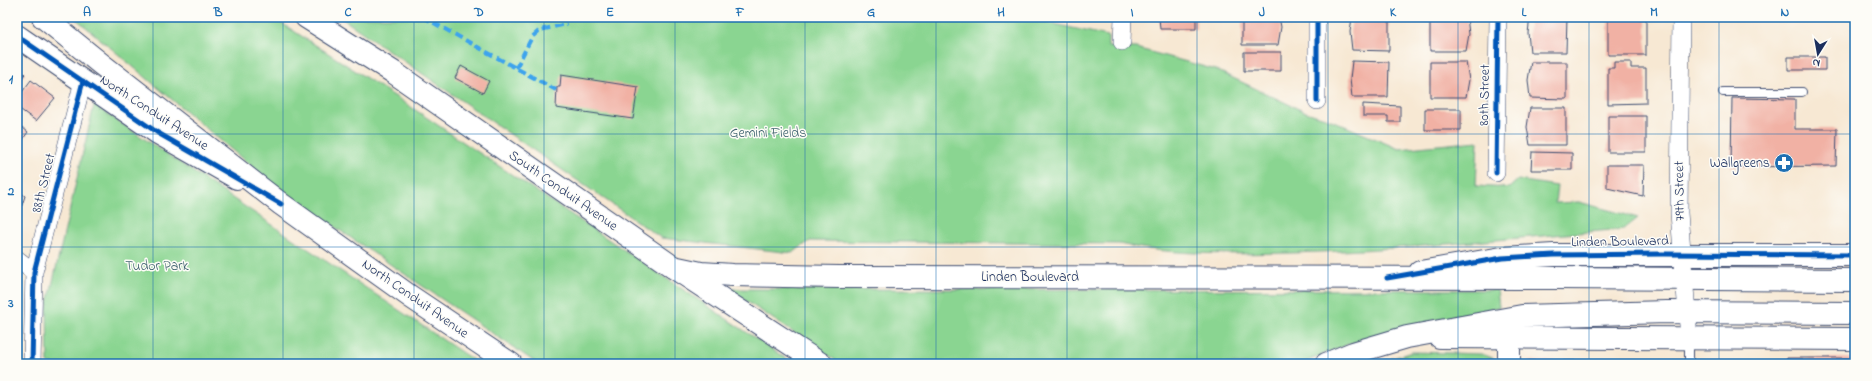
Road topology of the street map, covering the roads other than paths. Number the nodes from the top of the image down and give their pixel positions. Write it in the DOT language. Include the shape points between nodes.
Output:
graph roads {
  1 [pos="43,17"];
  2 [pos="60,17"];
  3 [pos="306,17"];
  4 [pos="1123,17"];
  5 [pos="1317,17"];
  6 [pos="1498,17"];
  7 [pos="1681,17"];
  8 [pos="17,36"];
  9 [pos="1122,42"];
  10 [pos="101,64"];
  11 [pos="83,81"];
  12 [pos="1723,92"];
  13 [pos="1802,92"];
  14 [pos="1317,101"];
  15 [pos="1496,173"];
  16 [pos="281,204"];
  17 [pos="1682,254"];
  18 [pos="1855,255"];
  19 [pos="17,259"];
  20 [pos="673,268"];
  21 [pos="34,272"];
  22 [pos="1388,278"];
  23 [pos="1684,280"];
  24 [pos="1855,280"];
  25 [pos="1687,312"];
  26 [pos="1855,313"];
  27 [pos="1509,327"];
  28 [pos="1689,338"];
  29 [pos="1855,339"];
  30 [pos="32,364"];
  31 [pos="511,364"];
  32 [pos="821,364"];
  33 [pos="1326,364"];
  34 [pos="1509,364"];
  35 [pos="1689,364"];
  1 -- 10 [label="main road, North Conduit Avenue"];
  2 -- 10 [label="main road"];
  3 -- 20 [label="main road, South Conduit Avenue" via="393,72"];
  4 -- 9 [label="street"];
  5 -- 14 [label="street"];
  6 -- 15 [label="street, 80th Street"];
  7 -- 17 [label="street, 79th Street" via="1679,190"];
  8 -- 11 [label="main road, North Conduit Avenue"];
  10 -- 16 [label="main road, North Conduit Avenue"];
  11 -- 16 [label="main road, North Conduit Avenue" via="158,133"];
  11 -- 21 [label="street, 88th Street"];
  12 -- 13 [label="lane"];
  16 -- 31 [label="main road, North Conduit Avenue" via="391,283"];
  17 -- 18 [label="main road, Linden Boulevard"];
  17 -- 22 [label="main road, Linden Boulevard" via="1502,258"];
  17 -- 23 [label="street, 79th Street"];
  19 -- 21 [label="street"];
  20 -- 22 [label="main road, Linden Boulevard" via="733,275 839,277"];
  20 -- 32 [label="main road, South Conduit Avenue"];
  21 -- 30 [label="street, 88th Street"];
  22 -- 23 [label="main road, Linden Boulevard"];
  23 -- 24 [label="main road, Linden Boulevard"];
  23 -- 25 [label="street, 79th Street"];
  25 -- 26 [label="main road"];
  25 -- 27 [label="main road" via="1551,314"];
  25 -- 28 [label="street, 79th Street"];
  27 -- 28 [label="main road"];
  27 -- 33 [label="main road" via="1407,337"];
  27 -- 34 [label="main road"];
  28 -- 29 [label="main road"];
  28 -- 35 [label="lane, 79th Street"];
}
